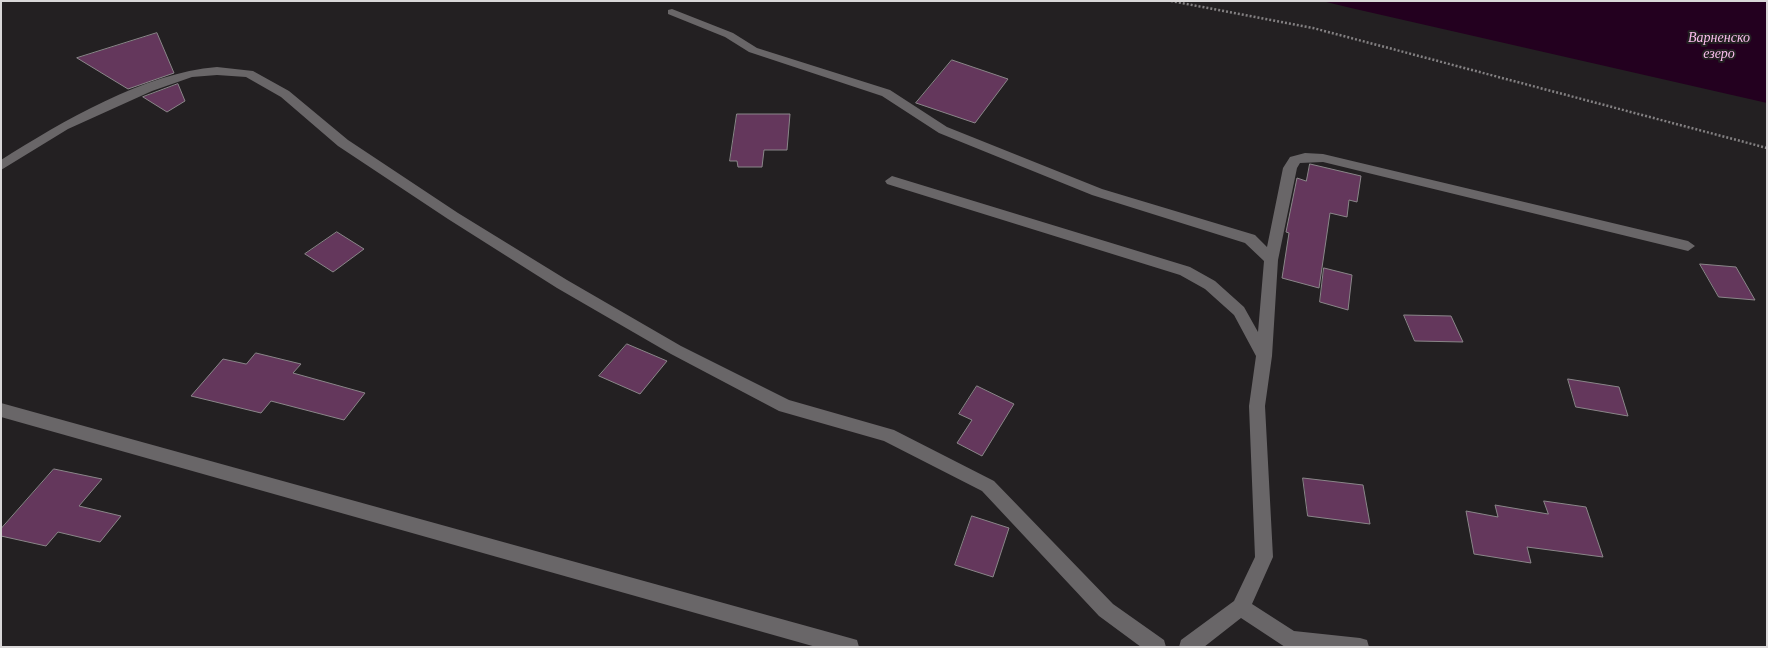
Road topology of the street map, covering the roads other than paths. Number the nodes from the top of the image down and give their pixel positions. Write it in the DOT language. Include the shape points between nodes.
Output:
graph roads {
  1 [pos="672,12"];
  2 [pos="1,166"];
  3 [pos="892,181"];
  4 [pos="1688,246"];
  5 [pos="1271,260"];
  6 [pos="1264,356"];
  7 [pos="1,410"];
  8 [pos="1241,606"];
  9 [pos="850,647"];
  10 [pos="1157,647"];
  11 [pos="1188,647"];
  12 [pos="1360,647"];
  1 -- 5 [label="street" via="729,34 753,50 886,93 944,130 1097,192 1250,239"];
  2 -- 10 [label="street" via="64,126 148,88 191,73 249,74 285,94 343,143 453,216 676,350 784,406 888,436 988,486 1106,610"];
  3 -- 6 [label="street" via="1185,271 1210,285 1239,311"];
  4 -- 5 [label="street" via="1323,158 1305,157 1295,160 1290,168"];
  5 -- 6 [label="street"];
  6 -- 8 [label="street" via="1257,406 1264,556"];
  7 -- 9 [label="street"];
  8 -- 11 [label="street"];
  8 -- 12 [label="street" via="1291,640"];
}
